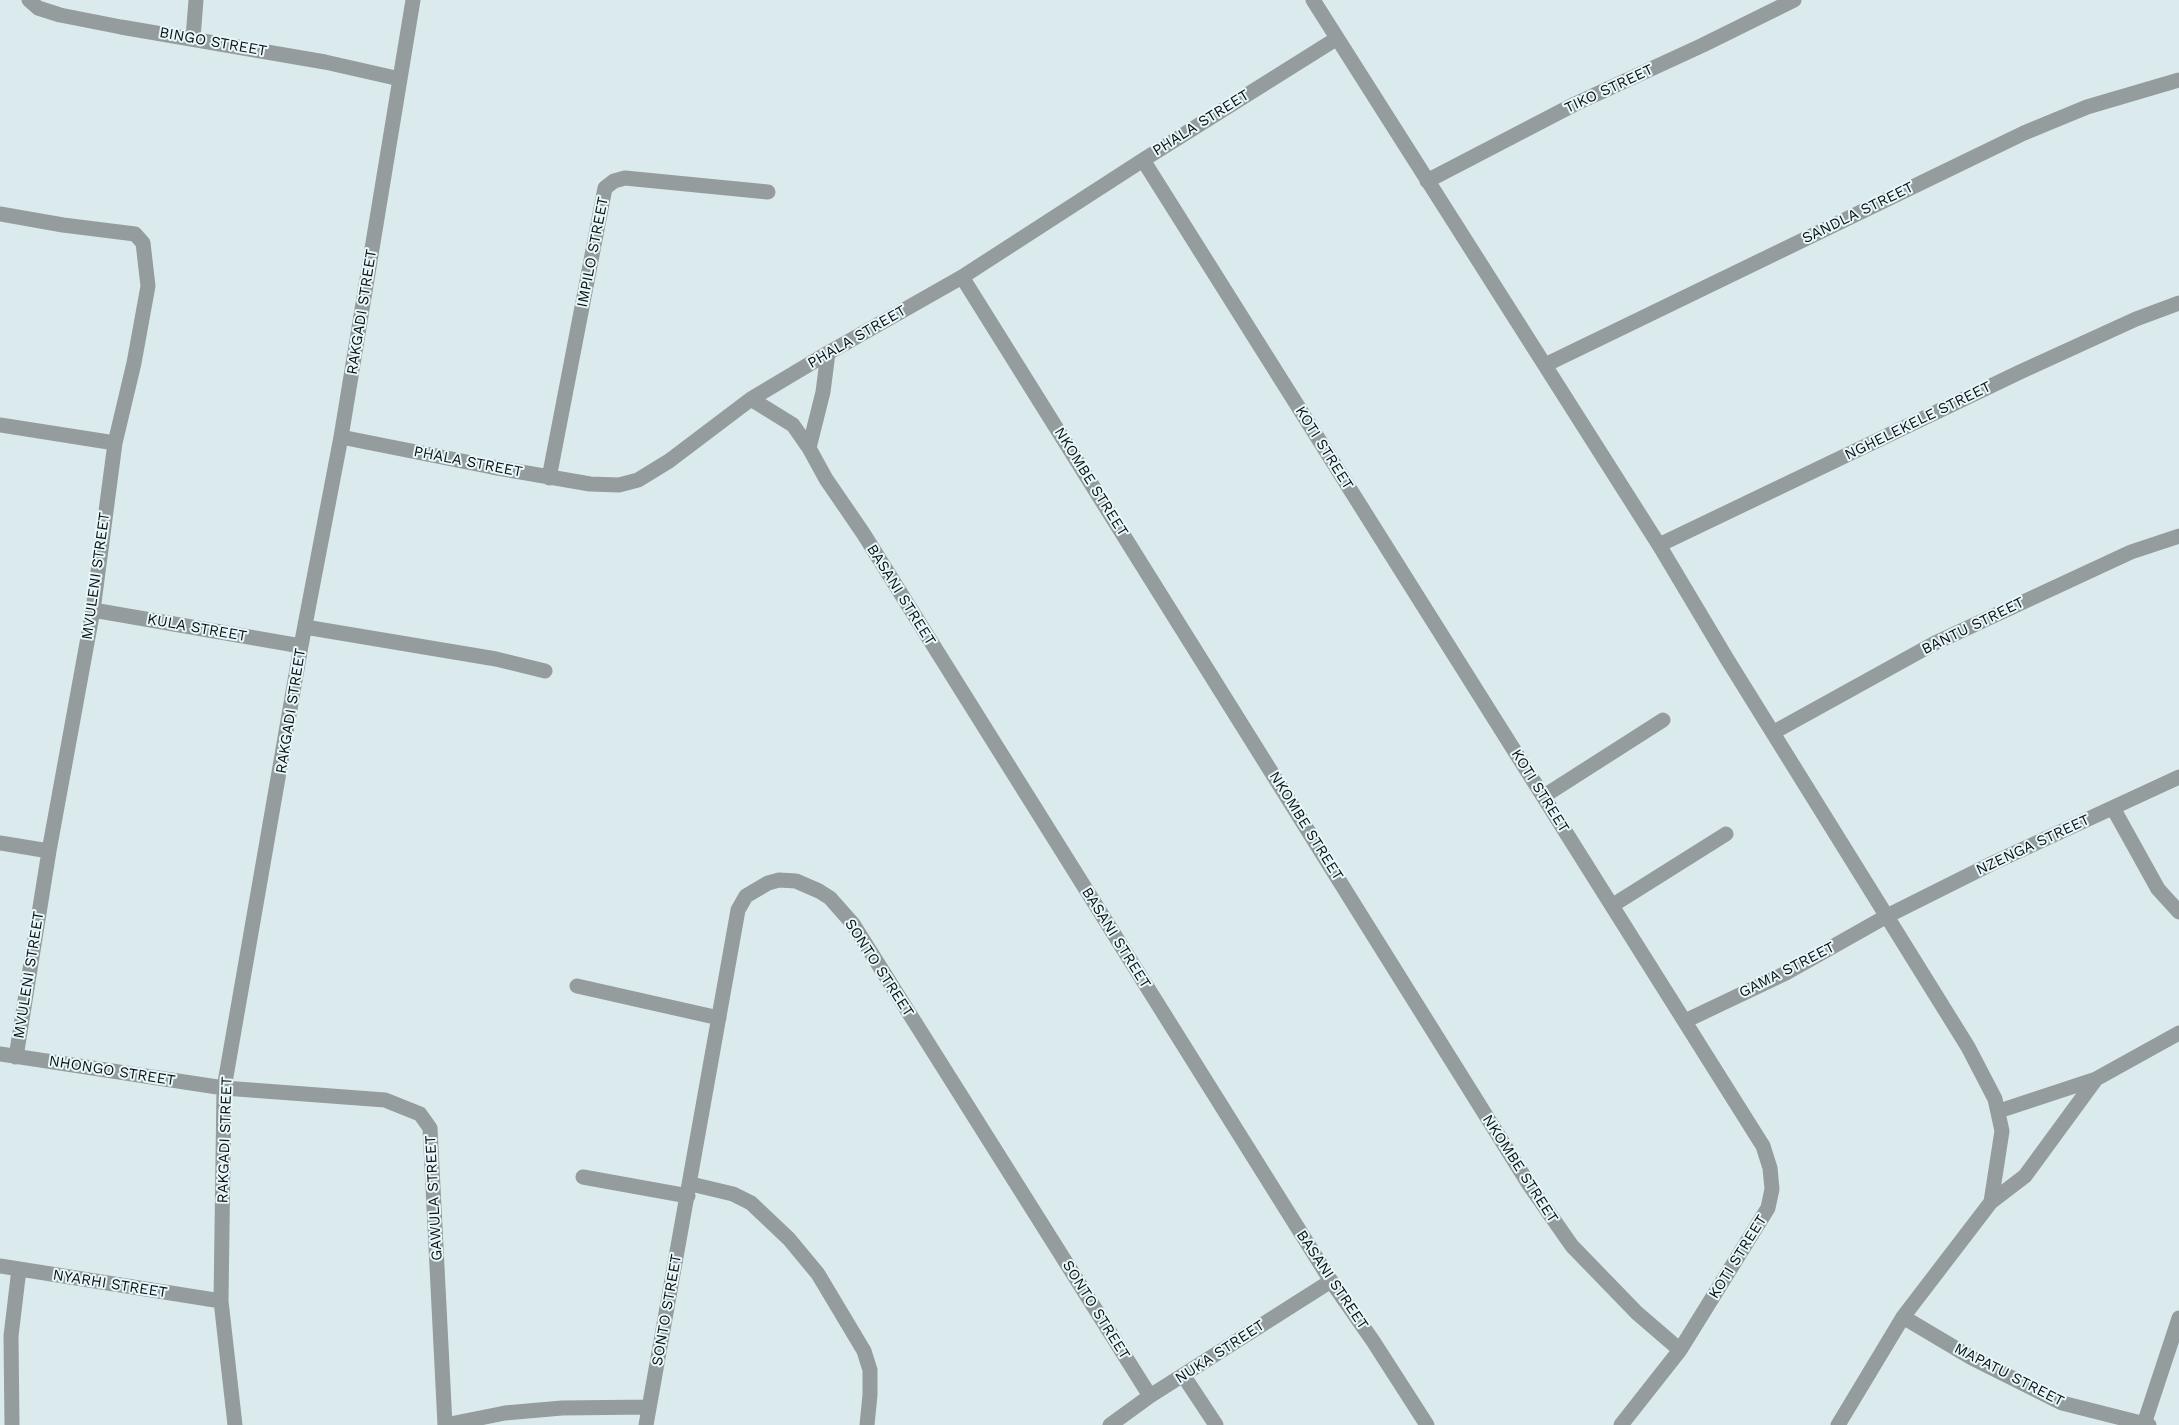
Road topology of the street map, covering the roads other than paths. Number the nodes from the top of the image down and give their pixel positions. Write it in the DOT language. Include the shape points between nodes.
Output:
graph roads {
  1 [pos="29,0"];
  2 [pos="196,0"];
  3 [pos="413,0"];
  4 [pos="1313,0"];
  5 [pos="1794,0"];
  6 [pos="193,38"];
  7 [pos="1336,40"];
  8 [pos="400,79"];
  9 [pos="2179,80"];
  10 [pos="1143,160"];
  11 [pos="1426,181"];
  12 [pos="768,192"];
  13 [pos="0,214"];
  14 [pos="962,277"];
  15 [pos="2179,303"];
  16 [pos="828,353"];
  17 [pos="1545,364"];
  18 [pos="751,399"];
  19 [pos="0,424"];
  20 [pos="341,437"];
  21 [pos="115,443"];
  22 [pos="809,448"];
  23 [pos="550,478"];
  24 [pos="2179,536"];
  25 [pos="1659,545"];
  26 [pos="93,610"];
  27 [pos="305,627"];
  28 [pos="301,646"];
  29 [pos="545,671"];
  30 [pos="1663,720"];
  31 [pos="1774,732"];
  32 [pos="2179,777"];
  33 [pos="1544,796"];
  34 [pos="2113,808"];
  35 [pos="1726,834"];
  36 [pos="0,843"];
  37 [pos="49,851"];
  38 [pos="1613,905"];
  39 [pos="2179,912"];
  40 [pos="1887,916"];
  41 [pos="577,986"];
  42 [pos="719,1018"];
  43 [pos="1685,1020"];
  44 [pos="2179,1033"];
  45 [pos="0,1054"];
  46 [pos="16,1057"];
  47 [pos="2096,1079"];
  48 [pos="224,1088"];
  49 [pos="1999,1111"];
  50 [pos="583,1177"];
  51 [pos="689,1190"];
  52 [pos="1991,1202"];
  53 [pos="0,1266"];
  54 [pos="19,1269"];
  55 [pos="1330,1280"];
  56 [pos="221,1301"];
  57 [pos="1903,1317"];
  58 [pos="2179,1318"];
  59 [pos="1680,1350"];
  60 [pos="1183,1375"];
  61 [pos="1150,1396"];
  62 [pos="650,1407"];
  63 [pos="2147,1424"];
  64 [pos="12,1425"];
  65 [pos="235,1425"];
  66 [pos="445,1425"];
  67 [pos="646,1425"];
  68 [pos="867,1425"];
  69 [pos="1110,1425"];
  70 [pos="1216,1425"];
  71 [pos="1427,1425"];
  72 [pos="1621,1425"];
  73 [pos="1838,1425"];
  1 -- 6 [label="street, BINGO STREET" via="38,8 60,15"];
  2 -- 6 [label="street"];
  3 -- 8 [label="street, RAKGADI STREET"];
  4 -- 7 [label="street"];
  5 -- 11 [label="street, TIKO STREET" via="1575,104"];
  6 -- 8 [label="street, BINGO STREET"];
  7 -- 10 [label="street, PHALA STREET"];
  7 -- 11 [label="street"];
  8 -- 20 [label="street, RAKGADI STREET"];
  9 -- 17 [label="street, SANDLA STREET" via="2087,107 2024,133"];
  10 -- 14 [label="street, PHALA STREET"];
  10 -- 33 [label="street, KOTI STREET"];
  11 -- 17 [label="street"];
  12 -- 23 [label="street, IMPILO STREET" via="625,178 606,188"];
  13 -- 21 [label="street, MVULENI STREET" via="135,234 144,243 148,286"];
  14 -- 16 [label="street, PHALA STREET"];
  14 -- 59 [label="street, NKOMBE STREET" via="1530,1186 1572,1246 1637,1313"];
  15 -- 25 [label="street, NGHELEKELE STREET" via="2020,372"];
  16 -- 18 [label="street, PHALA STREET"];
  16 -- 22 [label="street" via="823,392"];
  17 -- 25 [label="street"];
  18 -- 22 [label="street, BASANI STREET" via="793,424"];
  18 -- 23 [label="street, PHALA STREET" via="669,461 638,480 619,485"];
  19 -- 21 [label="street"];
  20 -- 23 [label="street, PHALA STREET"];
  20 -- 27 [label="street, RAKGADI STREET"];
  21 -- 26 [label="street, MVULENI STREET"];
  22 -- 55 [label="street, BASANI STREET"];
  24 -- 31 [label="street, BANTU STREET" via="2131,552 1935,643"];
  25 -- 31 [label="street"];
  26 -- 28 [label="street, KULA STREET"];
  26 -- 37 [label="street, MVULENI STREET"];
  27 -- 28 [label="street, RAKGADI STREET"];
  27 -- 29 [label="street" via="496,659"];
  28 -- 48 [label="street, RAKGADI STREET"];
  30 -- 33 [label="street"];
  31 -- 40 [label="street"];
  32 -- 34 [label="street, NZENGA STREET"];
  33 -- 38 [label="street, KOTI STREET"];
  34 -- 39 [label="street" via="2158,889"];
  34 -- 40 [label="street, NZENGA STREET"];
  35 -- 38 [label="street"];
  36 -- 37 [label="street"];
  37 -- 46 [label="street, MVULENI STREET"];
  38 -- 43 [label="street, KOTI STREET"];
  40 -- 43 [label="street, GAMA STREET" via="1786,973"];
  40 -- 49 [label="street" via="1968,1047"];
  41 -- 42 [label="street"];
  42 -- 51 [label="street, SONTO STREET"];
  42 -- 61 [label="street, SONTO STREET" via="738,910 746,896 779,880 807,885 830,898 853,924"];
  43 -- 59 [label="street, KOTI STREET" via="1763,1146 1772,1189 1768,1208 1760,1223"];
  44 -- 47 [label="street"];
  45 -- 46 [label="street, NHONGO STREET"];
  46 -- 48 [label="street, NHONGO STREET"];
  47 -- 49 [label="street"];
  47 -- 52 [label="street" via="2025,1176"];
  48 -- 56 [label="street, RAKGADI STREET"];
  48 -- 66 [label="street, GAWULA STREET" via="385,1100 420,1114 426,1120 430,1128 434,1170"];
  49 -- 52 [label="street" via="2001,1145"];
  50 -- 51 [label="street"];
  51 -- 62 [label="street, SONTO STREET"];
  51 -- 68 [label="street" via="732,1194 751,1202 789,1239 818,1274 864,1351 870,1370"];
  52 -- 57 [label="street"];
  53 -- 54 [label="street, NYARHI STREET"];
  54 -- 56 [label="street, NYARHI STREET"];
  54 -- 64 [label="street" via="11,1336"];
  55 -- 60 [label="street, NUKA STREET"];
  55 -- 71 [label="street, BASANI STREET" via="1374,1341"];
  56 -- 65 [label="street, RAKGADI STREET"];
  57 -- 63 [label="street, MAPATU STREET" via="1972,1358 2062,1403"];
  57 -- 73 [label="street"];
  58 -- 63 [label="street"];
  59 -- 72 [label="street, KOTI STREET"];
  60 -- 61 [label="street, NUKA STREET"];
  60 -- 70 [label="street"];
  61 -- 69 [label="street, NUKA STREET"];
  62 -- 66 [label="street" via="562,1408 505,1413"];
  62 -- 67 [label="street, SONTO STREET"];
}
